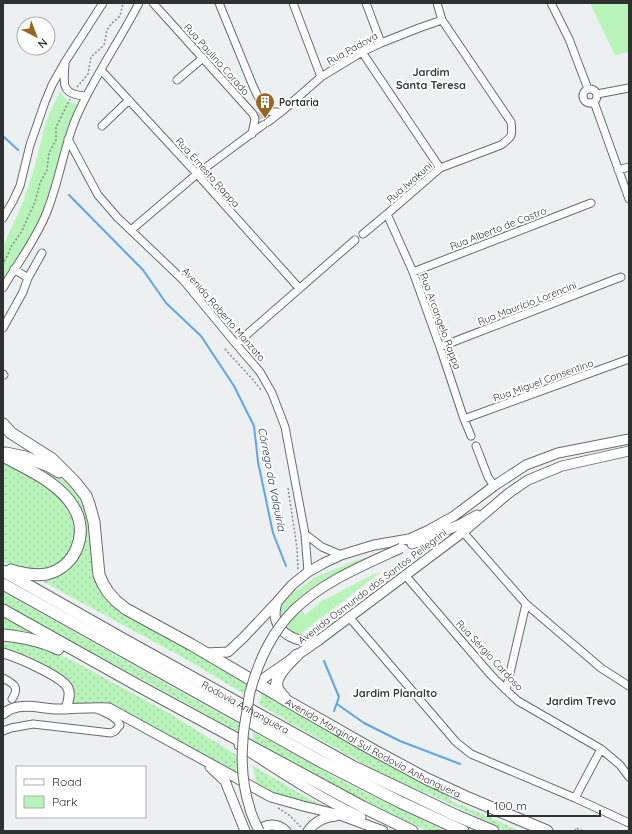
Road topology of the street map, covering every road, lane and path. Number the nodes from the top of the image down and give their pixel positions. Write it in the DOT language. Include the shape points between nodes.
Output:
graph roads {
  1 [pos="103,3"];
  2 [pos="123,3"];
  3 [pos="139,3"];
  4 [pos="154,3"];
  5 [pos="220,3"];
  6 [pos="294,3"];
  7 [pos="366,3"];
  8 [pos="437,3"];
  9 [pos="551,3"];
  10 [pos="442,20"];
  11 [pos="381,43"];
  12 [pos="362,52"];
  13 [pos="203,58"];
  14 [pos="65,62"];
  15 [pos="101,70"];
  16 [pos="322,77"];
  17 [pos="177,80"];
  18 [pos="629,88"];
  19 [pos="588,89"];
  20 [pos="73,94"];
  21 [pos="597,94"];
  22 [pos="86,96"];
  23 [pos="128,100"];
  24 [pos="594,102"];
  25 [pos="281,112"];
  26 [pos="262,113"];
  27 [pos="102,126"];
  28 [pos="252,134"];
  29 [pos="68,139"];
  30 [pos="629,167"];
  31 [pos="440,168"];
  32 [pos="618,170"];
  33 [pos="197,174"];
  34 [pos="629,199"];
  35 [pos="592,203"];
  36 [pos="387,214"];
  37 [pos="3,217"];
  38 [pos="131,230"];
  39 [pos="363,234"];
  40 [pos="355,240"];
  41 [pos="42,252"];
  42 [pos="3,265"];
  43 [pos="14,269"];
  44 [pos="413,272"];
  45 [pos="621,277"];
  46 [pos="28,278"];
  47 [pos="3,288"];
  48 [pos="299,288"];
  49 [pos="3,328"];
  50 [pos="236,344"];
  51 [pos="440,347"];
  52 [pos="225,349"];
  53 [pos="629,359"];
  54 [pos="261,390"];
  55 [pos="464,419"];
  56 [pos="3,424"];
  57 [pos="471,436"];
  58 [pos="629,439"];
  59 [pos="476,446"];
  60 [pos="629,451"];
  61 [pos="3,454"];
  62 [pos="75,482"];
  63 [pos="288,485"];
  64 [pos="494,486"];
  65 [pos="497,503"];
  66 [pos="429,530"];
  67 [pos="463,532"];
  68 [pos="305,534"];
  69 [pos="401,548"];
  70 [pos="341,555"];
  71 [pos="3,567"];
  72 [pos="3,571"];
  73 [pos="308,572"];
  74 [pos="405,575"];
  75 [pos="299,580"];
  76 [pos="3,584"];
  77 [pos="277,602"];
  78 [pos="526,604"];
  79 [pos="3,610"];
  80 [pos="349,617"];
  81 [pos="3,635"];
  82 [pos="319,640"];
  83 [pos="3,653"];
  84 [pos="206,653"];
  85 [pos="297,655"];
  86 [pos="3,678"];
  87 [pos="257,683"];
  88 [pos="137,685"];
  89 [pos="629,686"];
  90 [pos="506,690"];
  91 [pos="12,699"];
  92 [pos="289,702"];
  93 [pos="93,707"];
  94 [pos="66,709"];
  95 [pos="3,714"];
  96 [pos="196,717"];
  97 [pos="3,731"];
  98 [pos="601,748"];
  99 [pos="193,754"];
  100 [pos="629,777"];
  101 [pos="575,798"];
  102 [pos="340,815"];
  103 [pos="629,823"];
  104 [pos="245,831"];
  105 [pos="258,831"];
  106 [pos="286,831"];
  107 [pos="308,831"];
  108 [pos="383,831"];
  109 [pos="389,831"];
  110 [pos="412,831"];
  111 [pos="463,831"];
  112 [pos="493,831"];
  113 [pos="547,831"];
  114 [pos="574,831"];
  115 [pos="584,831"];
  1 -- 14 [label="street"];
  2 -- 20 [label="path" via="120,16 107,30 104,45 91,57 88,74"];
  3 -- 15 [label="street"];
  4 -- 13 [label="street, Rua Paulino Corado"];
  5 -- 26 [label="street"];
  6 -- 16 [label="street"];
  7 -- 11 [label="street"];
  8 -- 10 [label="street"];
  9 -- 19 [label="street" via="569,39"];
  10 -- 11 [label="street, Rua Padova"];
  10 -- 31 [label="street, Rua Iwakuni" via="511,122 513,132 510,139 501,145"];
  11 -- 12 [label="street, Rua Padova"];
  12 -- 16 [label="street, Rua Padova"];
  12 -- 31 [label="street"];
  13 -- 17 [label="street"];
  13 -- 26 [label="street, Rua Paulino Corado" via="250,111"];
  14 -- 20 [label="street" via="65,86"];
  14 -- 37 [label="street" via="45,102 30,145 20,186"];
  15 -- 22 [label="street"];
  15 -- 23 [label="street, Rua Ernesto Rappa"];
  16 -- 25 [label="street, Rua Padova"];
  18 -- 21 [label="street"];
  19 -- 21 [label="street" via="593,89"];
  19 -- 24 [label="street" via="584,92 583,99"];
  20 -- 22 [label="street"];
  20 -- 42 [label="path" via="56,127 56,140 49,153 47,170 35,202"];
  21 -- 24 [label="street"];
  22 -- 29 [label="street"];
  23 -- 27 [label="street"];
  23 -- 33 [label="street, Rua Ernesto Rappa"];
  24 -- 32 [label="street"];
  25 -- 26 [label="street"];
  25 -- 28 [label="street, Rua Padova"];
  26 -- 28 [label="street"];
  28 -- 33 [label="street, Rua Padova"];
  29 -- 38 [label="street, Avenida Roberto Manzato" via="98,195"];
  29 -- 43 [label="street" via="46,215"];
  30 -- 32 [label="street"];
  31 -- 36 [label="street, Rua Iwakuni"];
  32 -- 34 [label="street"];
  33 -- 38 [label="street, Rua Padova"];
  33 -- 48 [label="street, Rua Ernesto Rappa"];
  35 -- 44 [label="street, Rua Alberto de Castro"];
  36 -- 39 [label="street, Rua Iwakuni"];
  36 -- 44 [label="street, Rua Arcangelo Rappa"];
  38 -- 50 [label="street, Avenida Roberto Manzato" via="183,280"];
  40 -- 48 [label="street"];
  41 -- 46 [label="street"];
  43 -- 46 [label="street"];
  43 -- 47 [label="street"];
  44 -- 51 [label="street, Rua Arcangelo Rappa"];
  45 -- 51 [label="street, Rua Maurício Lorencini"];
  46 -- 49 [label="street"];
  48 -- 50 [label="street"];
  50 -- 68 [label="street, Avenida Roberto Manzato" via="260,372 272,392 285,427"];
  51 -- 55 [label="street, Rua Arcangelo Rappa"];
  52 -- 54 [label="path"];
  53 -- 55 [label="street, Rua Miguel Consentino"];
  55 -- 57 [label="street, Rua Arcangelo Rappa"];
  56 -- 62 [label="highway" via="11,433 52,459"];
  58 -- 64 [label="main road, Avenida Osmundo dos Santos Pellegrini" via="558,453 526,465"];
  59 -- 64 [label="street"];
  60 -- 65 [label="main road, Avenida Osmundo dos Santos Pellegrini" via="562,466 539,475"];
  61 -- 62 [label="highway" via="25,456 49,466"];
  61 -- 71 [label="highway" via="62,493 77,513 81,530 77,548 67,563 55,571 30,575"];
  62 -- 84 [label="highway, Avenida Marginal Sul Rodovia Anhanguera" via="86,496 92,512 99,575 108,592 126,609"];
  63 -- 75 [label="path"];
  64 -- 66 [label="main road, Avenida Osmundo dos Santos Pellegrini" via="454,516"];
  65 -- 67 [label="main road, Avenida Osmundo dos Santos Pellegrini"];
  65 -- 69 [label="main road, Avenida Osmundo dos Santos Pellegrini" via="459,524"];
  66 -- 69 [label="main road, Avenida Osmundo dos Santos Pellegrini"];
  66 -- 70 [label="main road, Avenida Osmundo dos Santos Pellegrini" via="409,539 374,545"];
  67 -- 74 [label="main road, Avenida Osmundo dos Santos Pellegrini"];
  67 -- 78 [label="street"];
  68 -- 70 [label="street" via="322,547"];
  68 -- 73 [label="street, Avenida Roberto Manzato"];
  69 -- 105 [label="main road, bridge" via="347,574 305,600 284,621 265,650 250,692 242,757 245,788"];
  70 -- 73 [label="main road, Avenida Osmundo dos Santos Pellegrini"];
  72 -- 112 [label="highway, Rodovia Anhanguera" via="352,766"];
  73 -- 75 [label="main road, Avenida Osmundo dos Santos Pellegrini"];
  74 -- 80 [label="main road, Avenida Osmundo dos Santos Pellegrini"];
  74 -- 90 [label="street, Rua Sérgio Cardoso"];
  75 -- 77 [label="main road, Avenida Osmundo dos Santos Pellegrini"];
  76 -- 111 [label="highway, Rodovia Anhanguera" via="320,761"];
  77 -- 82 [label="main road" via="275,614 284,633 302,641"];
  77 -- 84 [label="main road, Avenida Osmundo dos Santos Pellegrini" via="228,652"];
  78 -- 89 [label="street" via="601,668"];
  78 -- 90 [label="street"];
  79 -- 88 [label="highway"];
  80 -- 82 [label="main road, Avenida Osmundo dos Santos Pellegrini"];
  80 -- 101 [label="street" via="456,742 471,754"];
  81 -- 88 [label="highway" via="48,644"];
  82 -- 85 [label="main road, Avenida Osmundo dos Santos Pellegrini"];
  83 -- 94 [label="main road" via="64,682 70,694"];
  84 -- 87 [label="highway, Avenida Marginal Sul Rodovia Anhanguera"];
  85 -- 87 [label="main road, Avenida Osmundo dos Santos Pellegrini"];
  85 -- 92 [label="highway" via="276,680 276,686"];
  86 -- 91 [label="street" via="16,688"];
  87 -- 92 [label="highway, Avenida Marginal Sul Rodovia Anhanguera"];
  88 -- 96 [label="highway"];
  90 -- 98 [label="street, Rua Sérgio Cardoso" via="518,701"];
  92 -- 113 [label="highway, Avenida Marginal Sul Rodovia Anhanguera" via="427,778"];
  93 -- 94 [label="main road"];
  93 -- 97 [label="street" via="118,721 118,728 111,733 33,724"];
  93 -- 99 [label="main road" via="109,708"];
  94 -- 95 [label="main road" via="22,707"];
  96 -- 109 [label="main road" via="321,797"];
  96 -- 110 [label="highway"];
  98 -- 100 [label="street, Rua Sérgio Cardoso"];
  98 -- 101 [label="street"];
  99 -- 102 [label="main road" via="271,797"];
  99 -- 104 [label="main road" via="225,781"];
  101 -- 103 [label="street"];
  102 -- 107 [label="main road" via="323,818"];
  102 -- 108 [label="main road"];
  105 -- 106 [label="main road" via="274,825"];
  114 -- 115 [label="path" via="576,828"];
}
